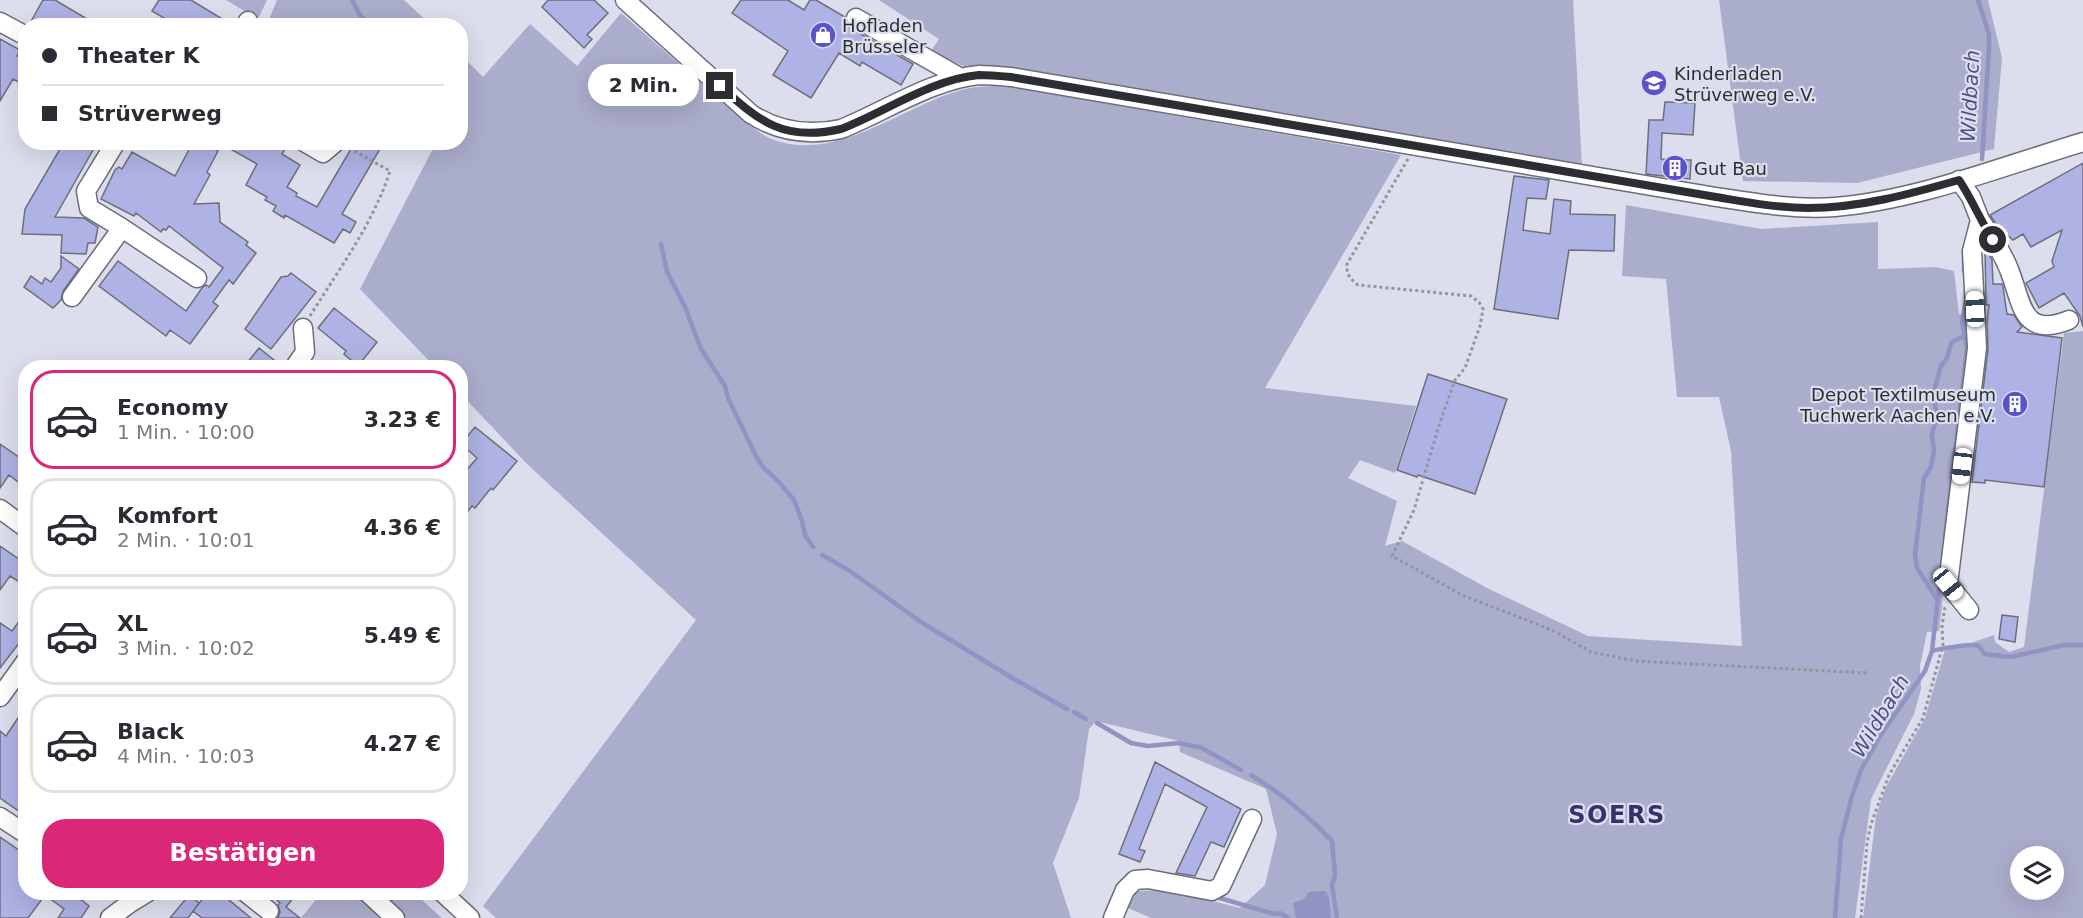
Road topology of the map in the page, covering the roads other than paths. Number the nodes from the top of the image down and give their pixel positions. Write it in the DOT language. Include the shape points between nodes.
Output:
graph roads {
  1 [pos="625,0"];
  2 [pos="856,18"];
  3 [pos="0,22"];
  4 [pos="18,32"];
  5 [pos="961,78"];
  6 [pos="2083,142"];
  7 [pos="111,150"];
  8 [pos="1959,180"];
  9 [pos="1980,220"];
  10 [pos="122,228"];
  11 [pos="196,278"];
  12 [pos="72,297"];
  13 [pos="2069,320"];
  14 [pos="303,328"];
  15 [pos="300,360"];
  16 [pos="0,509"];
  17 [pos="18,522"];
  18 [pos="1969,610"];
  19 [pos="18,672"];
  20 [pos="0,697"];
  21 [pos="0,817"];
  22 [pos="1252,819"];
  23 [pos="18,829"];
  24 [pos="126,900"];
  25 [pos="135,900"];
  26 [pos="255,900"];
  27 [pos="376,900"];
  28 [pos="451,900"];
  29 [pos="130,903"];
  30 [pos="269,911"];
  31 [pos="110,918"];
  32 [pos="395,918"];
  33 [pos="470,918"];
  34 [pos="1113,918"];
  1 -- 5 [label="street" via="751,114 779,128 812,133 841,129"];
  2 -- 5 [label="street"];
  3 -- 4 [label="street"];
  5 -- 8 [label="street" via="1011,77 1785,207 1867,202"];
  6 -- 8 [label="street"];
  7 -- 10 [label="street" via="86,191 89,208"];
  8 -- 9 [label="street"];
  9 -- 13 [label="street" via="2010,272 2022,309 2043,325 2055,326"];
  9 -- 18 [label="street" via="1972,251 1977,348 1948,584"];
  10 -- 11 [label="street"];
  10 -- 12 [label="street"];
  14 -- 15 [label="street" via="305,352"];
  16 -- 17 [label="street"];
  19 -- 20 [label="street"];
  21 -- 23 [label="street"];
  22 -- 34 [label="street" via="1221,886 1212,891 1135,880 1125,890"];
  24 -- 29 [label="street"];
  25 -- 29 [label="street"];
  26 -- 30 [label="street"];
  27 -- 32 [label="street"];
  28 -- 33 [label="street"];
  29 -- 31 [label="street"];
}
